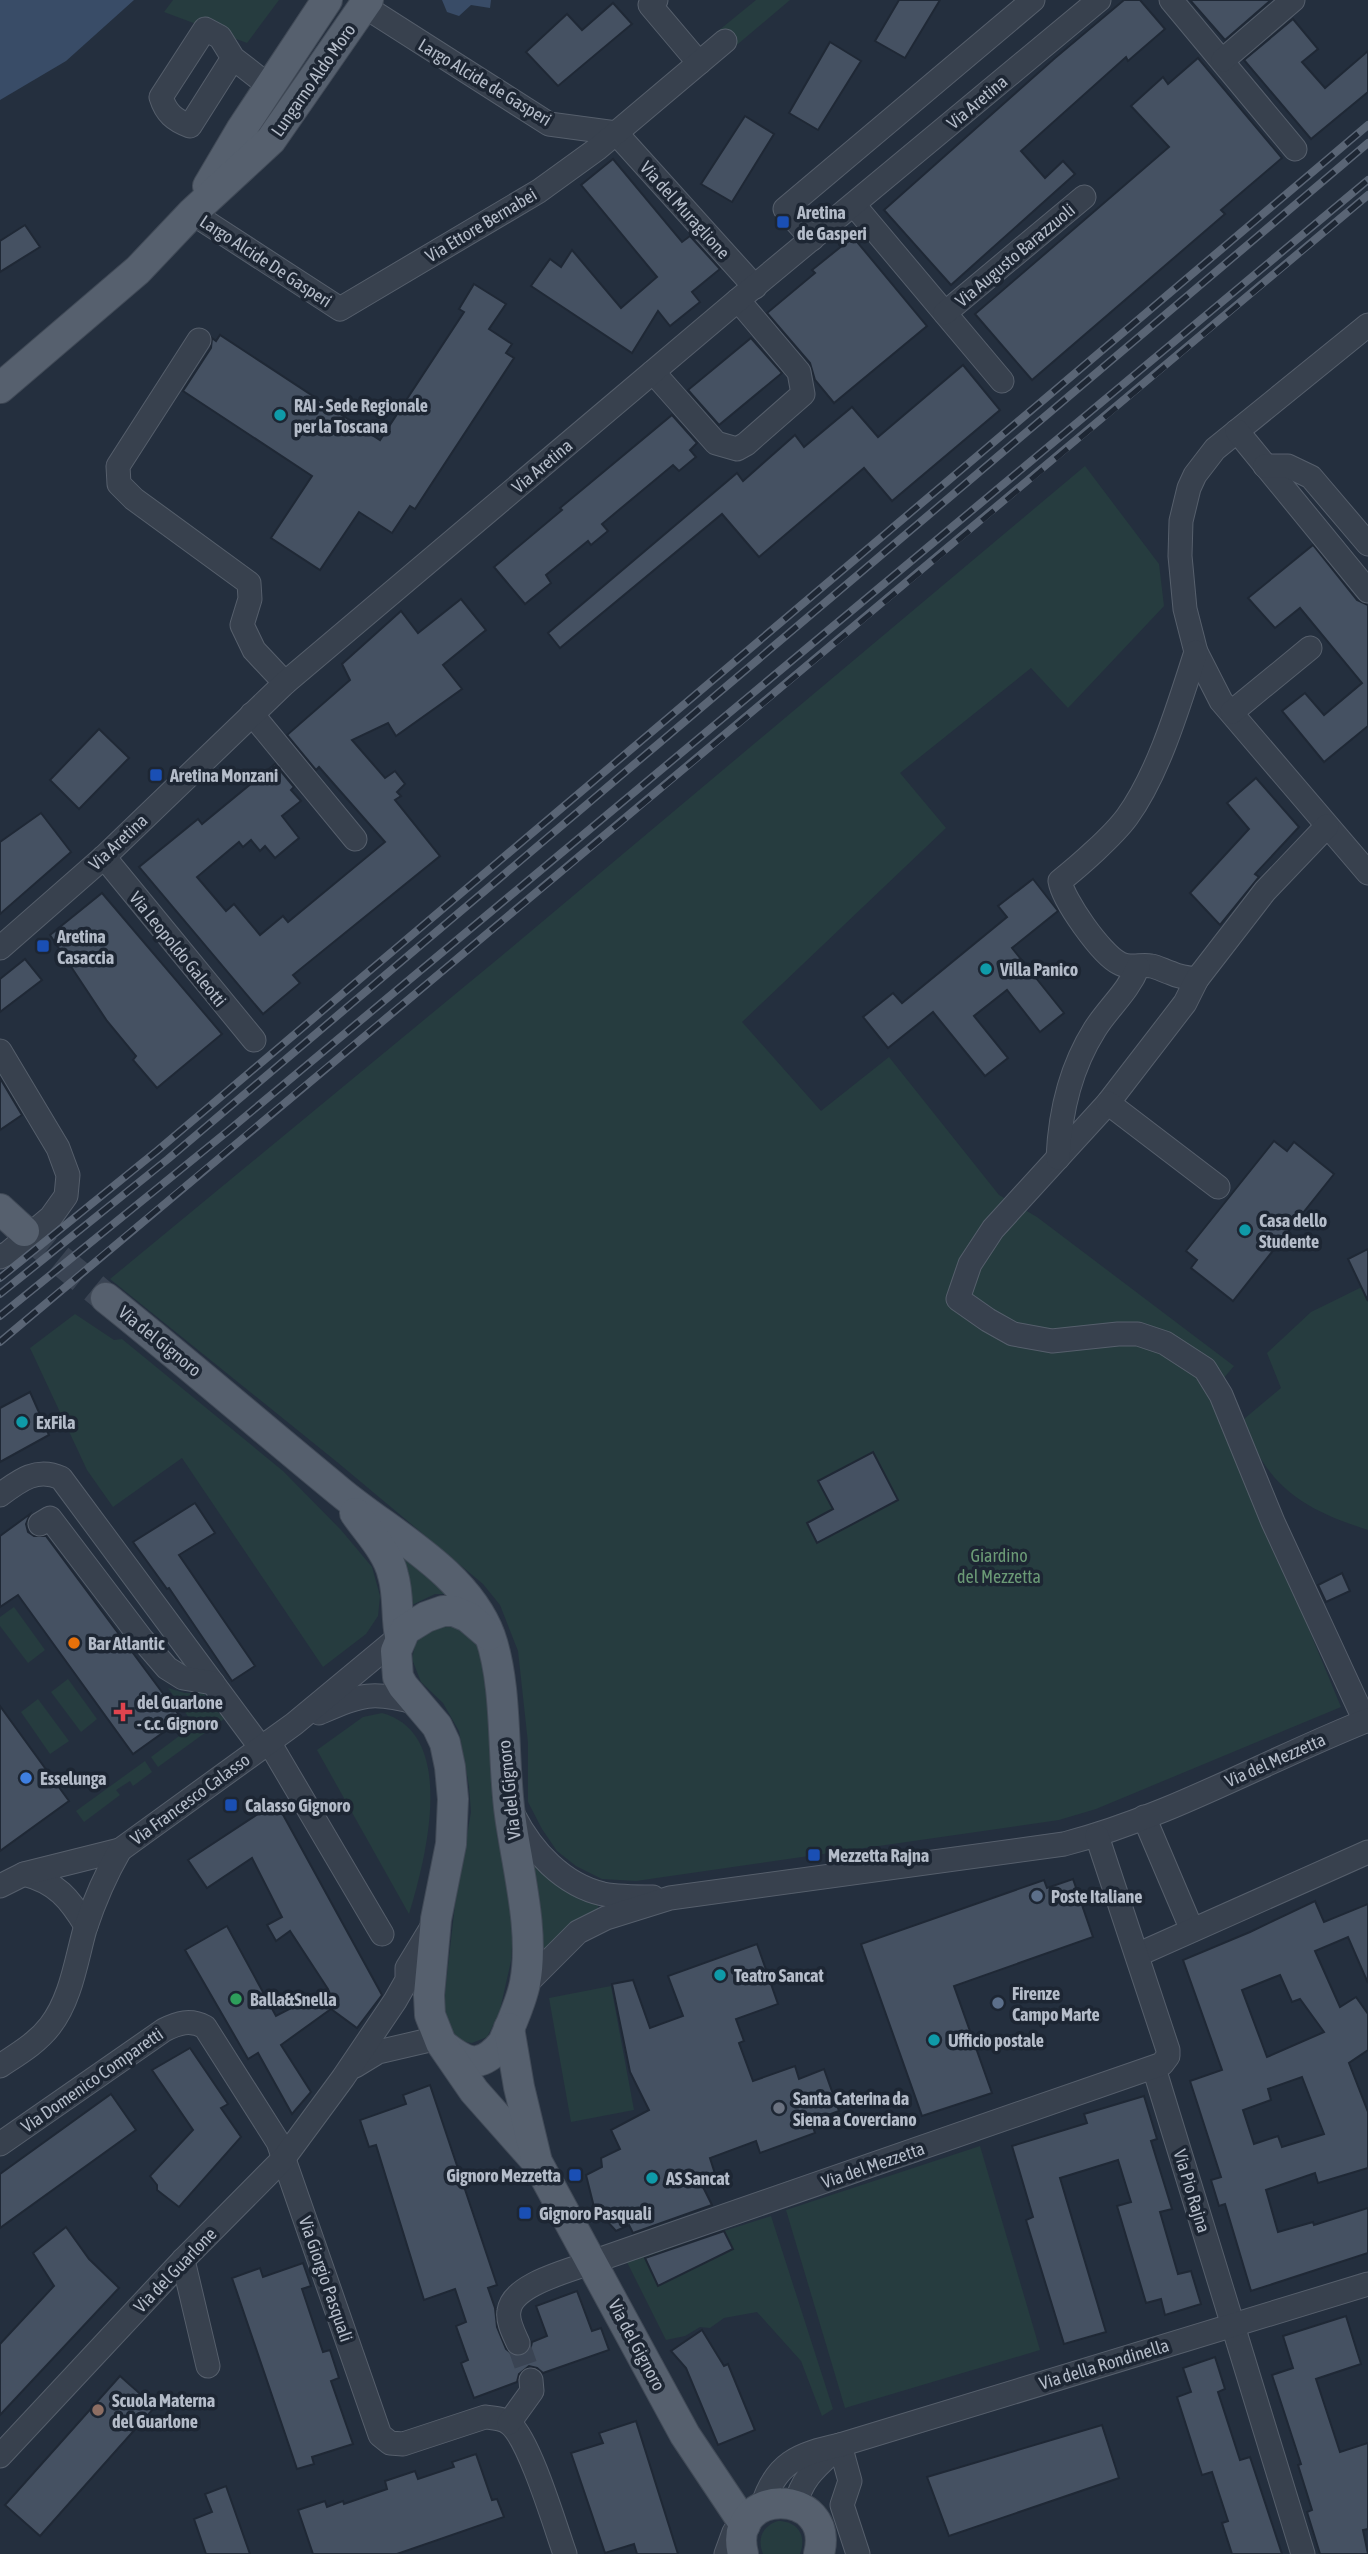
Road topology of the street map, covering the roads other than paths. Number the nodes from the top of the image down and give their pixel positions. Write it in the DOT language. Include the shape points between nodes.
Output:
graph roads {
  1 [pos="327,0"];
  2 [pos="656,0"];
  3 [pos="1032,0"];
  4 [pos="1099,0"];
  5 [pos="1171,0"];
  6 [pos="1293,0"];
  7 [pos="366,3"];
  8 [pos="725,41"];
  9 [pos="233,58"];
  10 [pos="1223,61"];
  11 [pos="699,63"];
  12 [pos="270,86"];
  13 [pos="616,133"];
  14 [pos="1295,149"];
  15 [pos="1084,197"];
  16 [pos="854,205"];
  17 [pos="192,213"];
  18 [pos="812,239"];
  19 [pos="746,294"];
  20 [pos="340,309"];
  21 [pos="945,313"];
  22 [pos="1368,325"];
  23 [pos="199,340"];
  24 [pos="653,372"];
  25 [pos="1002,381"];
  26 [pos="0,388"];
  27 [pos="1237,431"];
  28 [pos="1265,466"];
  29 [pos="1368,544"];
  30 [pos="1368,592"];
  31 [pos="1310,648"];
  32 [pos="1196,652"];
  33 [pos="285,683"];
  34 [pos="1231,712"];
  35 [pos="252,714"];
  36 [pos="1327,826"];
  37 [pos="355,839"];
  38 [pos="104,857"];
  39 [pos="1368,873"];
  40 [pos="0,948"];
  41 [pos="1138,967"];
  42 [pos="1197,979"];
  43 [pos="254,1040"];
  44 [pos="0,1051"];
  45 [pos="1108,1103"];
  46 [pos="1058,1158"];
  47 [pos="1218,1187"];
  48 [pos="0,1209"];
  49 [pos="24,1231"];
  50 [pos="0,1256"];
  51 [pos="106,1298"];
  52 [pos="341,1493"];
  53 [pos="0,1495"];
  54 [pos="40,1524"];
  55 [pos="489,1635"];
  56 [pos="400,1636"];
  57 [pos="213,1683"];
  58 [pos="417,1703"];
  59 [pos="1367,1721"];
  60 [pos="294,1724"];
  61 [pos="265,1745"];
  62 [pos="508,1804"];
  63 [pos="1144,1818"];
  64 [pos="1097,1836"];
  65 [pos="120,1850"];
  66 [pos="1368,1852"];
  67 [pos="24,1874"];
  68 [pos="0,1886"];
  69 [pos="670,1898"];
  70 [pos="436,1919"];
  71 [pos="86,1926"];
  72 [pos="1192,1930"];
  73 [pos="382,1934"];
  74 [pos="1138,1955"];
  75 [pos="525,1985"];
  76 [pos="187,2022"];
  77 [pos="509,2028"];
  78 [pos="440,2040"];
  79 [pos="0,2066"];
  80 [pos="1154,2068"];
  81 [pos="343,2078"];
  82 [pos="0,2144"];
  83 [pos="284,2158"];
  84 [pos="537,2162"];
  85 [pos="183,2260"];
  86 [pos="592,2262"];
  87 [pos="1368,2284"];
  88 [pos="1233,2325"];
  89 [pos="518,2343"];
  90 [pos="208,2366"];
  91 [pos="531,2380"];
  92 [pos="509,2423"];
  93 [pos="840,2445"];
  94 [pos="0,2456"];
  95 [pos="796,2505"];
  96 [pos="750,2529"];
  97 [pos="821,2553"];
  98 [pos="565,2554"];
  99 [pos="726,2554"];
  100 [pos="858,2554"];
  101 [pos="1303,2554"];
  1 -- 12 [label="main road, Lungarno Aldo Moro"];
  2 -- 11 [label="street" via="650,5"];
  3 -- 18 [label="street" via="785,209"];
  4 -- 16 [label="street, Via Aretina"];
  5 -- 10 [label="street"];
  6 -- 10 [label="street"];
  7 -- 13 [label="street, Largo Alcide de Gasperi" via="549,124"];
  7 -- 17 [label="main road, Lungarno Aldo Moro" via="271,140"];
  8 -- 11 [label="street, Via Ettore Bernabei"];
  9 -- 12 [label="street"];
  10 -- 14 [label="street"];
  11 -- 13 [label="street, Via Ettore Bernabei"];
  12 -- 17 [label="main road, Lungarno Aldo Moro"];
  13 -- 19 [label="street, Via del Muraglione"];
  13 -- 20 [label="street, Via Ettore Bernabei" via="539,191"];
  15 -- 21 [label="street, Via Augusto Barazzuoli"];
  16 -- 18 [label="street, Via Aretina"];
  16 -- 21 [label="street, Via Augusto Barazzuoli"];
  17 -- 20 [label="street, Largo Alcide De Gasperi"];
  17 -- 26 [label="main road, Lungarno Aldo Moro" via="138,270"];
  18 -- 19 [label="street, Via Aretina"];
  19 -- 24 [label="street, Via Aretina"];
  19 -- 24 [label="street, Via del Muraglione" via="799,372 803,394 746,444 737,449 716,443"];
  21 -- 25 [label="street, Via Augusto Barazzuoli"];
  22 -- 27 [label="street"];
  23 -- 33 [label="street" via="118,466 119,484 249,583 250,599 242,625 254,650"];
  24 -- 33 [label="street, Via Aretina"];
  27 -- 28 [label="street"];
  27 -- 32 [label="street" via="1195,475 1181,521 1185,609"];
  28 -- 29 [label="street" via="1289,466 1311,477"];
  28 -- 30 [label="street"];
  31 -- 34 [label="street"];
  32 -- 34 [label="street"];
  32 -- 41 [label="street" via="1147,783 1126,818 1060,881 1095,940 1119,964"];
  33 -- 35 [label="street, Via Aretina"];
  34 -- 36 [label="street"];
  35 -- 37 [label="street"];
  35 -- 38 [label="street, Via Aretina"];
  36 -- 39 [label="street"];
  36 -- 42 [label="street" via="1265,891"];
  38 -- 40 [label="street, Via Aretina"];
  38 -- 43 [label="street, Via Leopoldo Galeotti"];
  41 -- 42 [label="street" via="1147,965"];
  41 -- 46 [label="street" via="1080,1055 1070,1084"];
  42 -- 45 [label="street" via="1185,1003"];
  44 -- 50 [label="street" via="58,1148 68,1175 66,1196 51,1217"];
  45 -- 46 [label="street"];
  45 -- 47 [label="street"];
  46 -- 59 [label="street" via="993,1229 970,1264 958,1298 1013,1334 1052,1341 1138,1334 1164,1343 1205,1369 1221,1395 1273,1522"];
  48 -- 49 [label="main road"];
  51 -- 52 [label="main road, Via del Gignoro"];
  52 -- 55 [label="main road, Via del Gignoro" via="439,1568 473,1605"];
  52 -- 56 [label="main road, Via del Gignoro" via="391,1568"];
  53 -- 57 [label="street" via="39,1473 61,1478"];
  54 -- 57 [label="street" via="50,1518 167,1668 183,1678"];
  55 -- 56 [label="main road" via="468,1617 448,1611 412,1624"];
  55 -- 62 [label="main road, Via del Gignoro" via="499,1670"];
  56 -- 58 [label="main road, Via del Gignoro" via="396,1666 403,1686"];
  56 -- 60 [label="street"];
  57 -- 61 [label="street"];
  58 -- 60 [label="street" via="390,1695 365,1695"];
  58 -- 70 [label="main road, Via del Gignoro" via="440,1732 450,1767 451,1844"];
  59 -- 63 [label="street, Via del Mezzetta"];
  60 -- 61 [label="street"];
  61 -- 65 [label="street, Via Francesco Calasso"];
  61 -- 73 [label="street"];
  62 -- 69 [label="street, Via del Mezzetta" via="534,1848 575,1883 611,1895"];
  62 -- 75 [label="main road, Via del Gignoro" via="528,1945"];
  63 -- 64 [label="street, Via del Mezzetta"];
  63 -- 72 [label="street"];
  64 -- 69 [label="street, Via del Mezzetta"];
  64 -- 74 [label="street"];
  65 -- 67 [label="street, Via Francesco Calasso"];
  65 -- 71 [label="street, Via Francesco Calasso"];
  66 -- 72 [label="street"];
  67 -- 68 [label="street, Via Francesco Calasso"];
  67 -- 71 [label="street" via="62,1891"];
  69 -- 75 [label="street, Via del Mezzetta" via="578,1932"];
  70 -- 78 [label="main road, Via del Gignoro" via="429,2007"];
  70 -- 81 [label="street, Via del Guarlone" via="407,1968 407,1980 395,2001"];
  71 -- 79 [label="street, Via Francesco Calasso" via="58,2015 40,2037"];
  72 -- 74 [label="street"];
  74 -- 80 [label="street" via="1168,2050 1165,2061"];
  75 -- 77 [label="main road, Via del Gignoro"];
  76 -- 82 [label="street, Via Domenico Comparetti" via="164,2030"];
  76 -- 83 [label="street, Via Giorgio Pasquali" via="200,2024 211,2035"];
  77 -- 78 [label="main road, Via del Gignoro" via="497,2050 473,2062 458,2057"];
  77 -- 84 [label="main road, Via del Gignoro"];
  78 -- 81 [label="street, Via del Guarlone" via="378,2052"];
  78 -- 84 [label="main road, Via del Gignoro" via="474,2091"];
  80 -- 86 [label="street, Via del Mezzetta"];
  80 -- 88 [label="street, Via Pio Rajna"];
  81 -- 83 [label="street, Via del Guarlone"];
  83 -- 85 [label="street, Via del Guarlone"];
  83 -- 92 [label="street, Via Giorgio Pasquali" via="380,2435 390,2443 403,2444 485,2417"];
  84 -- 86 [label="main road, Via del Gignoro"];
  85 -- 90 [label="street"];
  85 -- 94 [label="street, Via del Guarlone"];
  86 -- 89 [label="street" via="525,2288 515,2297 509,2318"];
  86 -- 96 [label="main road, Via del Gignoro" via="685,2435"];
  87 -- 88 [label="street, Via della Rondinella"];
  88 -- 93 [label="street, Via della Rondinella"];
  88 -- 101 [label="street, Via Pio Rajna"];
  91 -- 92 [label="street" via="532,2391"];
  92 -- 98 [label="street" via="525,2445"];
  93 -- 95 [label="street, Via della Rondinella" via="807,2476"];
  93 -- 96 [label="street, Via della Rondinella" via="788,2463 770,2487"];
  93 -- 100 [label="street" via="850,2481 842,2505"];
  95 -- 96 [label="main road" via="776,2502"];
  95 -- 97 [label="main road" via="817,2524"];
  96 -- 99 [label="street" via="734,2532"];
}
